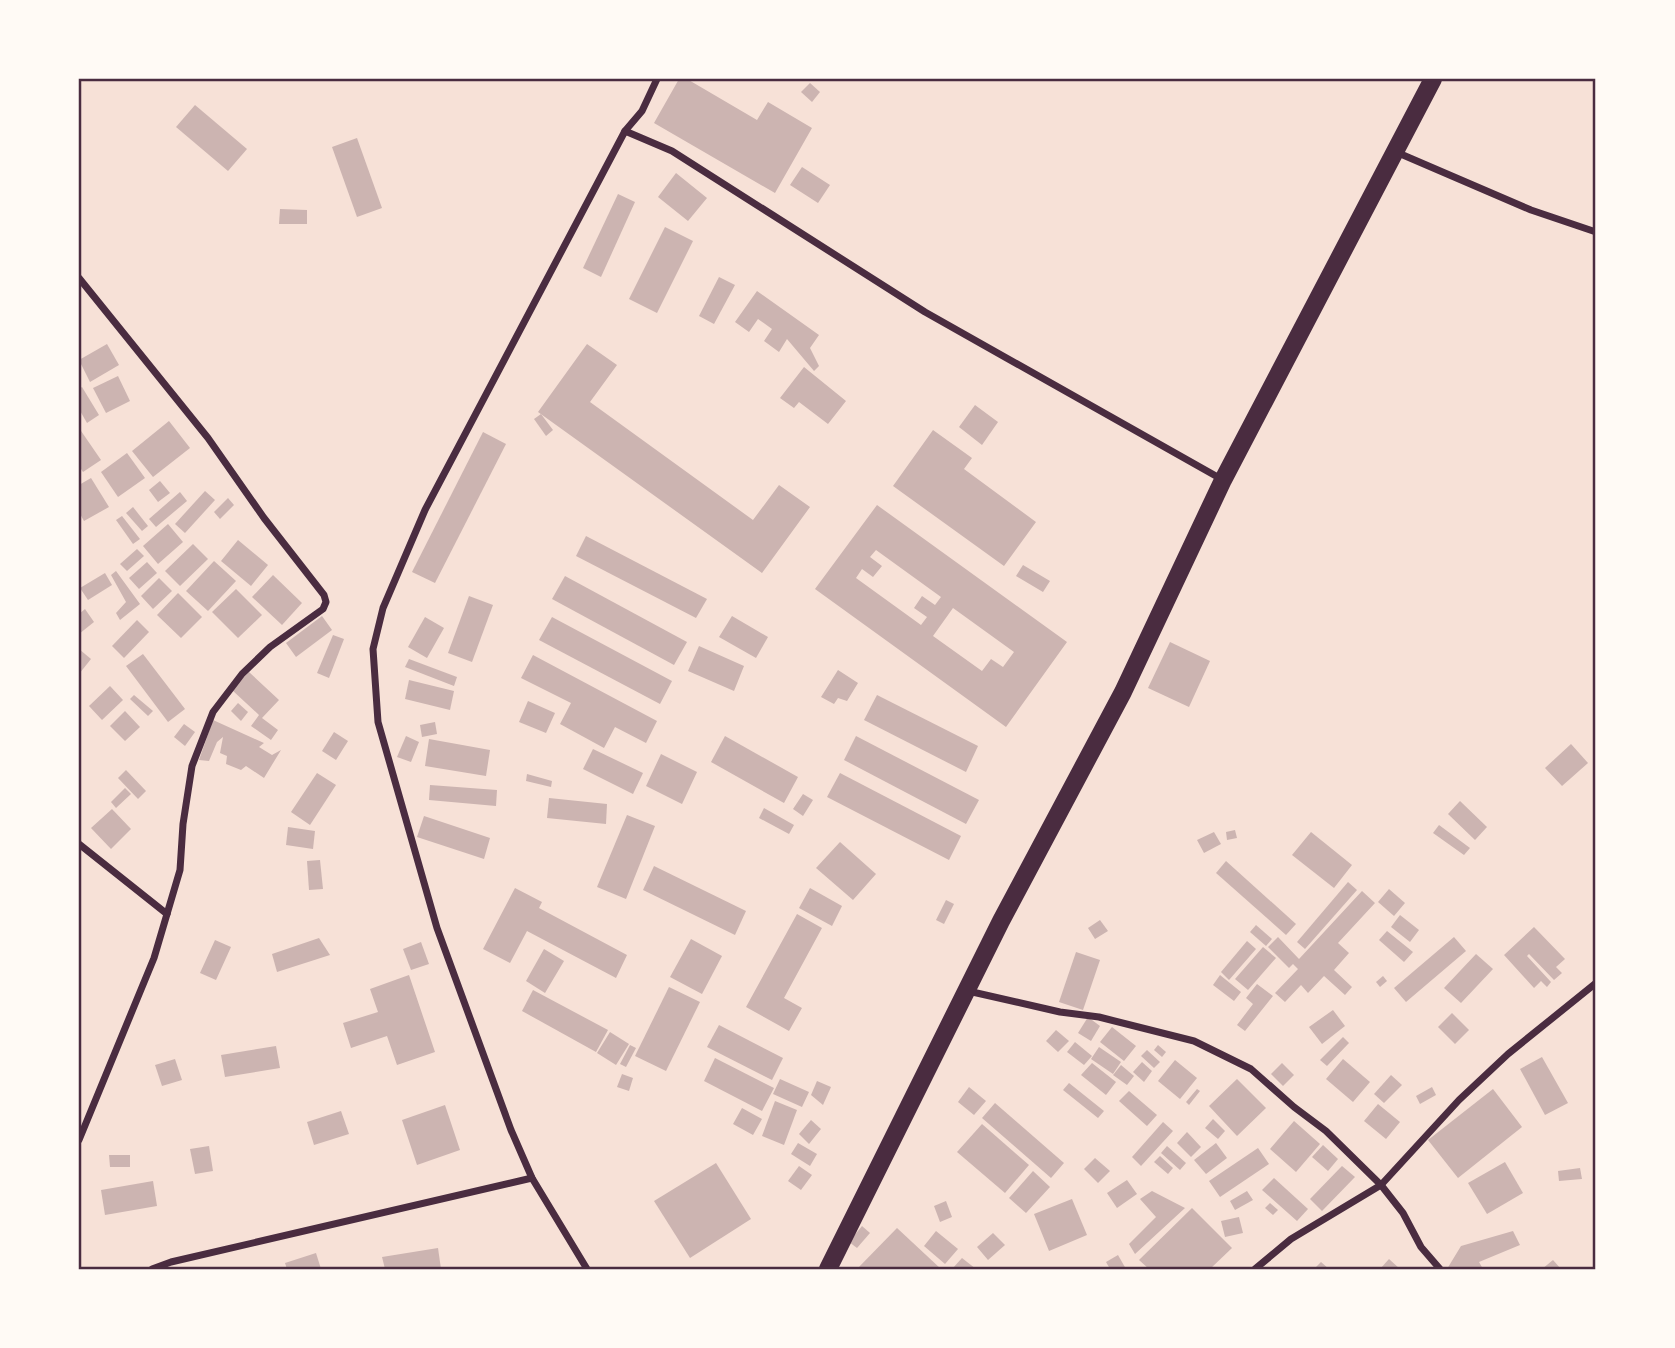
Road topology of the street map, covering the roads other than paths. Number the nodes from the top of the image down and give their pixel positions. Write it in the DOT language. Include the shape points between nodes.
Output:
graph roads {
  1 [pos="657,79"];
  2 [pos="1433,79"];
  3 [pos="625,131"];
  4 [pos="1395,152"];
  5 [pos="1596,232"];
  6 [pos="79,278"];
  7 [pos="1223,480"];
  8 [pos="79,844"];
  9 [pos="167,914"];
  10 [pos="1596,984"];
  11 [pos="967,991"];
  12 [pos="79,1140"];
  13 [pos="532,1178"];
  14 [pos="1381,1185"];
  15 [pos="152,1269"];
  16 [pos="587,1269"];
  17 [pos="828,1269"];
  18 [pos="1255,1269"];
  19 [pos="1440,1269"];
  1 -- 3 [label="street" via="642,111"];
  2 -- 4 [label="main road"];
  3 -- 7 [label="street" via="672,151 925,312"];
  3 -- 13 [label="street" via="425,510 383,608 373,649 377,722 437,928"];
  4 -- 5 [label="street" via="1531,210"];
  4 -- 7 [label="main road"];
  6 -- 9 [label="street" via="208,438 327,602 242,674 214,712 192,766 180,870"];
  7 -- 11 [label="main road" via="1123,692"];
  8 -- 9 [label="street"];
  9 -- 12 [label="street" via="154,958"];
  10 -- 14 [label="street" via="1508,1054"];
  11 -- 14 [label="street" via="1099,1017 1194,1041 1222,1053 1251,1069 1326,1131"];
  11 -- 17 [label="main road"];
  13 -- 15 [label="street"];
  13 -- 16 [label="street"];
  14 -- 18 [label="street" via="1291,1239"];
  14 -- 19 [label="street"];
}
